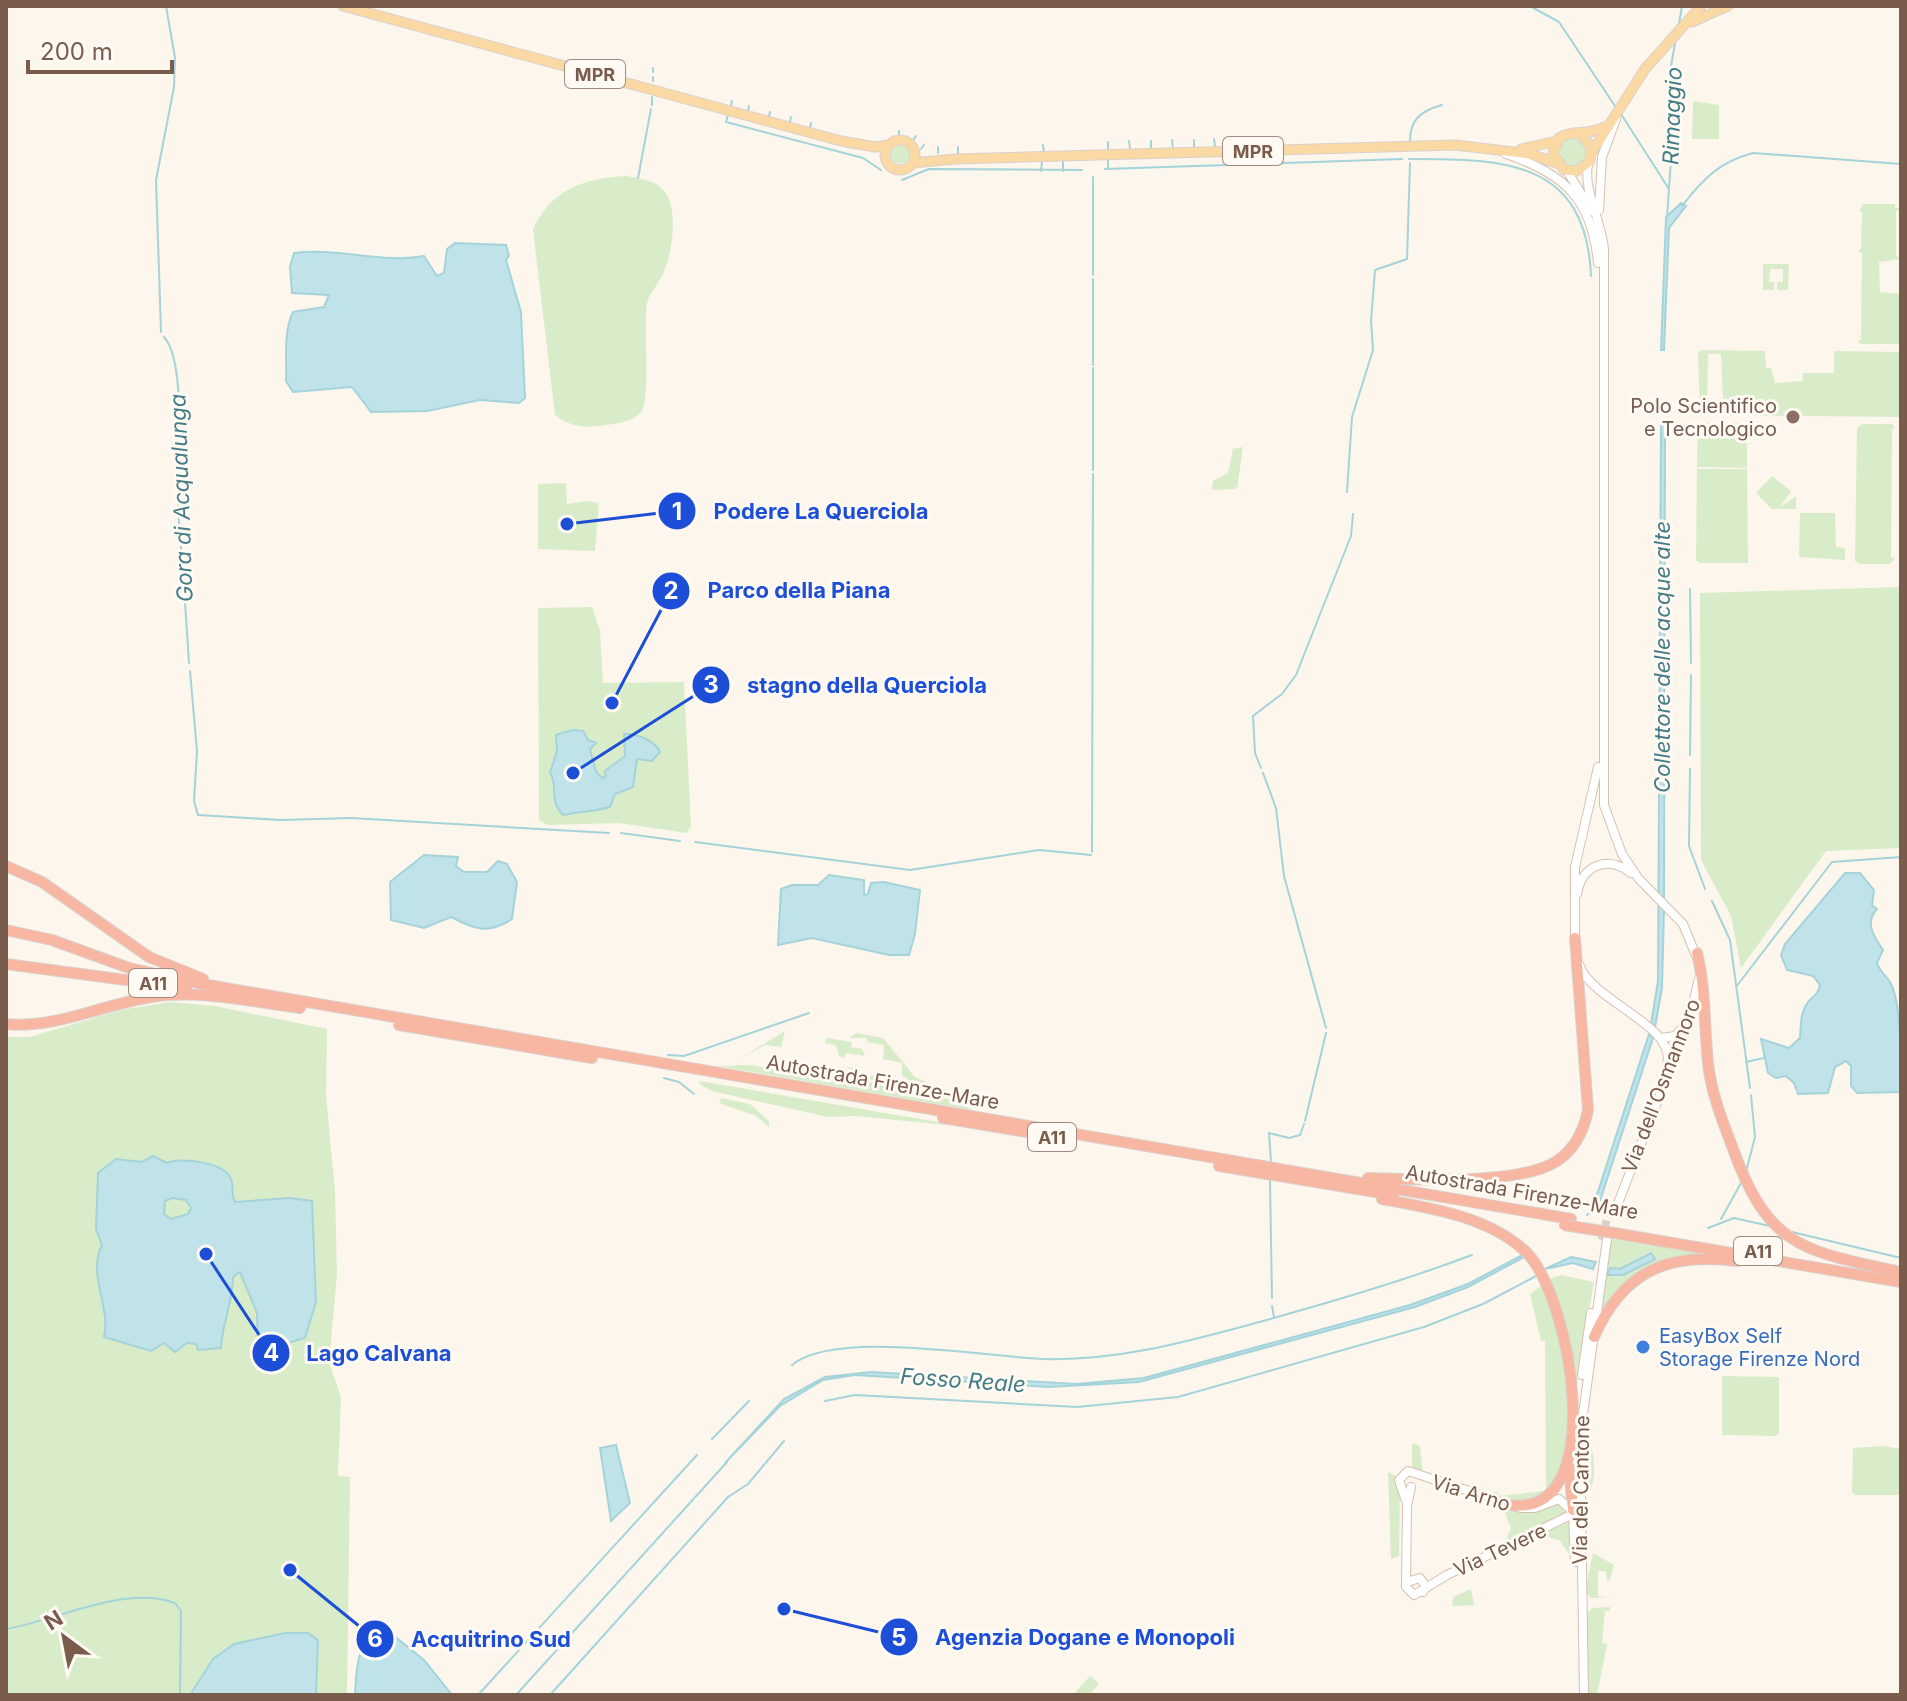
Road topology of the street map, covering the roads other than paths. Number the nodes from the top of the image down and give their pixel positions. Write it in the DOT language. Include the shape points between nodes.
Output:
graph roads {
  1 [pos="343,6"];
  2 [pos="1703,6"];
  3 [pos="1728,6"];
  4 [pos="1683,27"];
  5 [pos="1618,115"];
  6 [pos="1580,134"];
  7 [pos="1557,141"];
  8 [pos="859,145"];
  9 [pos="889,145"];
  10 [pos="914,148"];
  11 [pos="1496,148"];
  12 [pos="1592,152"];
  13 [pos="886,159"];
  14 [pos="945,159"];
  15 [pos="913,163"];
  16 [pos="1556,163"];
  17 [pos="1588,164"];
  18 [pos="1567,171"];
  19 [pos="1599,219"];
  20 [pos="1598,263"];
  21 [pos="1604,400"];
  22 [pos="1601,750"];
  23 [pos="6,866"];
  24 [pos="1638,878"];
  25 [pos="1573,911"];
  26 [pos="6,930"];
  27 [pos="1575,938"];
  28 [pos="1697,953"];
  29 [pos="6,964"];
  30 [pos="235,990"];
  31 [pos="300,1008"];
  32 [pos="1692,1008"];
  33 [pos="6,1024"];
  34 [pos="1662,1038"];
  35 [pos="1264,1170"];
  36 [pos="1610,1235"];
  37 [pos="1833,1271"];
  38 [pos="1901,1273"];
  39 [pos="1901,1282"];
  40 [pos="1594,1337"];
  41 [pos="1568,1449"];
  42 [pos="1414,1475"];
  43 [pos="1401,1485"];
  44 [pos="1411,1487"];
  45 [pos="1510,1505"];
  46 [pos="1407,1506"];
  47 [pos="1576,1514"];
  48 [pos="1407,1551"];
  49 [pos="1418,1578"];
  50 [pos="1407,1583"];
  51 [pos="1423,1592"];
  52 [pos="1583,1695"];
  1 -- 8 [label="main road, MPR"];
  2 -- 4 [label="main road, Via dell'Osmannoro"];
  3 -- 4 [label="main road"];
  4 -- 5 [label="main road, Via dell'Osmannoro" via="1645,69"];
  5 -- 6 [label="main road" via="1600,130"];
  5 -- 12 [label="main road, Via dell'Osmannoro"];
  5 -- 19 [label="main road" via="1601,166"];
  6 -- 7 [label="main road" via="1567,133"];
  6 -- 12 [label="main road"];
  7 -- 11 [label="main road, MPR" via="1535,148"];
  7 -- 16 [label="main road"];
  8 -- 9 [label="main road, MPR"];
  8 -- 13 [label="main road"];
  9 -- 10 [label="main road" via="902,140"];
  9 -- 13 [label="main road"];
  10 -- 14 [label="main road, MPR"];
  10 -- 15 [label="main road"];
  11 -- 14 [label="main road, MPR"];
  11 -- 16 [label="main road, MPR"];
  11 -- 20 [label="main road, MPR" via="1557,177 1576,196 1591,220"];
  12 -- 17 [label="main road, Via dell'Osmannoro"];
  13 -- 15 [label="main road" via="899,170"];
  14 -- 15 [label="main road, MPR"];
  16 -- 18 [label="main road, Via dell'Osmannoro"];
  17 -- 18 [label="main road"];
  17 -- 19 [label="main road, Via dell'Osmannoro" via="1587,182"];
  18 -- 20 [label="main road, Via dell'Osmannoro" via="1595,219"];
  19 -- 21 [label="main road, Via dell'Osmannoro" via="1604,250"];
  20 -- 21 [label="main road, Via dell'Osmannoro"];
  21 -- 22 [label="main road, Via dell'Osmannoro"];
  22 -- 24 [label="main road, Via dell'Osmannoro" via="1607,820"];
  22 -- 25 [label="main road, Via dell'Osmannoro" via="1575,867"];
  23 -- 30 [label="highway" via="42,882 149,957"];
  24 -- 25 [label="main road" via="1617,864 1597,865 1579,883"];
  24 -- 28 [label="main road, Via dell'Osmannoro" via="1686,928"];
  25 -- 27 [label="main road, Via dell'Osmannoro"];
  26 -- 30 [label="highway, Autostrada Firenze-Mare / A11" via="52,940 129,968"];
  27 -- 34 [label="main road, Via dell'Osmannoro" via="1585,978"];
  27 -- 35 [label="highway" via="1588,1110 1578,1137 1557,1161 1523,1175 1464,1178 1363,1178"];
  28 -- 32 [label="main road, Via dell'Osmannoro"];
  28 -- 38 [label="highway" via="1708,1065 1747,1187 1772,1224 1793,1241 1816,1252"];
  29 -- 31 [label="highway, Autostrada Firenze-Mare / A11"];
  30 -- 35 [label="highway, Autostrada Firenze-Mare / A11"];
  31 -- 33 [label="highway" via="172,995 42,1024"];
  31 -- 35 [label="highway, Autostrada Firenze-Mare / A11"];
  32 -- 34 [label="main road" via="1678,1034"];
  32 -- 34 [label="main road, Via dell'Osmannoro" via="1612,1210 1668,1063"];
  35 -- 36 [label="highway, Autostrada Firenze-Mare / A11, bridge" via="1568,1222"];
  35 -- 41 [label="highway" via="1447,1213 1492,1229 1529,1255 1547,1281 1568,1351"];
  36 -- 37 [label="highway, Autostrada Firenze-Mare / A11"];
  36 -- 38 [label="highway, Autostrada Firenze-Mare / A11"];
  36 -- 40 [label="main road, Via del Cantone"];
  36 -- 47 [label="main road, Via del Cantone" via="1577,1406"];
  37 -- 39 [label="highway, Autostrada Firenze-Mare / A11"];
  37 -- 40 [label="highway" via="1717,1259 1664,1265 1621,1292"];
  40 -- 47 [label="main road, Via del Cantone"];
  41 -- 45 [label="highway" via="1565,1471 1553,1492 1537,1503"];
  41 -- 47 [label="highway"];
  42 -- 43 [label="main road, Via Arno" via="1401,1474"];
  42 -- 44 [label="main road"];
  42 -- 45 [label="main road, Via Arno"];
  43 -- 44 [label="main road"];
  43 -- 46 [label="main road"];
  44 -- 46 [label="main road"];
  45 -- 47 [label="main road, Via Arno" via="1527,1509 1559,1499"];
  46 -- 48 [label="main road"];
  47 -- 51 [label="main road, Via Tevere" via="1447,1575"];
  47 -- 52 [label="main road, Via del Cantone"];
  47 -- 52 [label="main road, Via del Cantone"];
  48 -- 49 [label="main road"];
  48 -- 50 [label="main road"];
  49 -- 50 [label="main road"];
  49 -- 51 [label="main road" via="1425,1585"];
  50 -- 51 [label="main road" via="1411,1594"];
}
